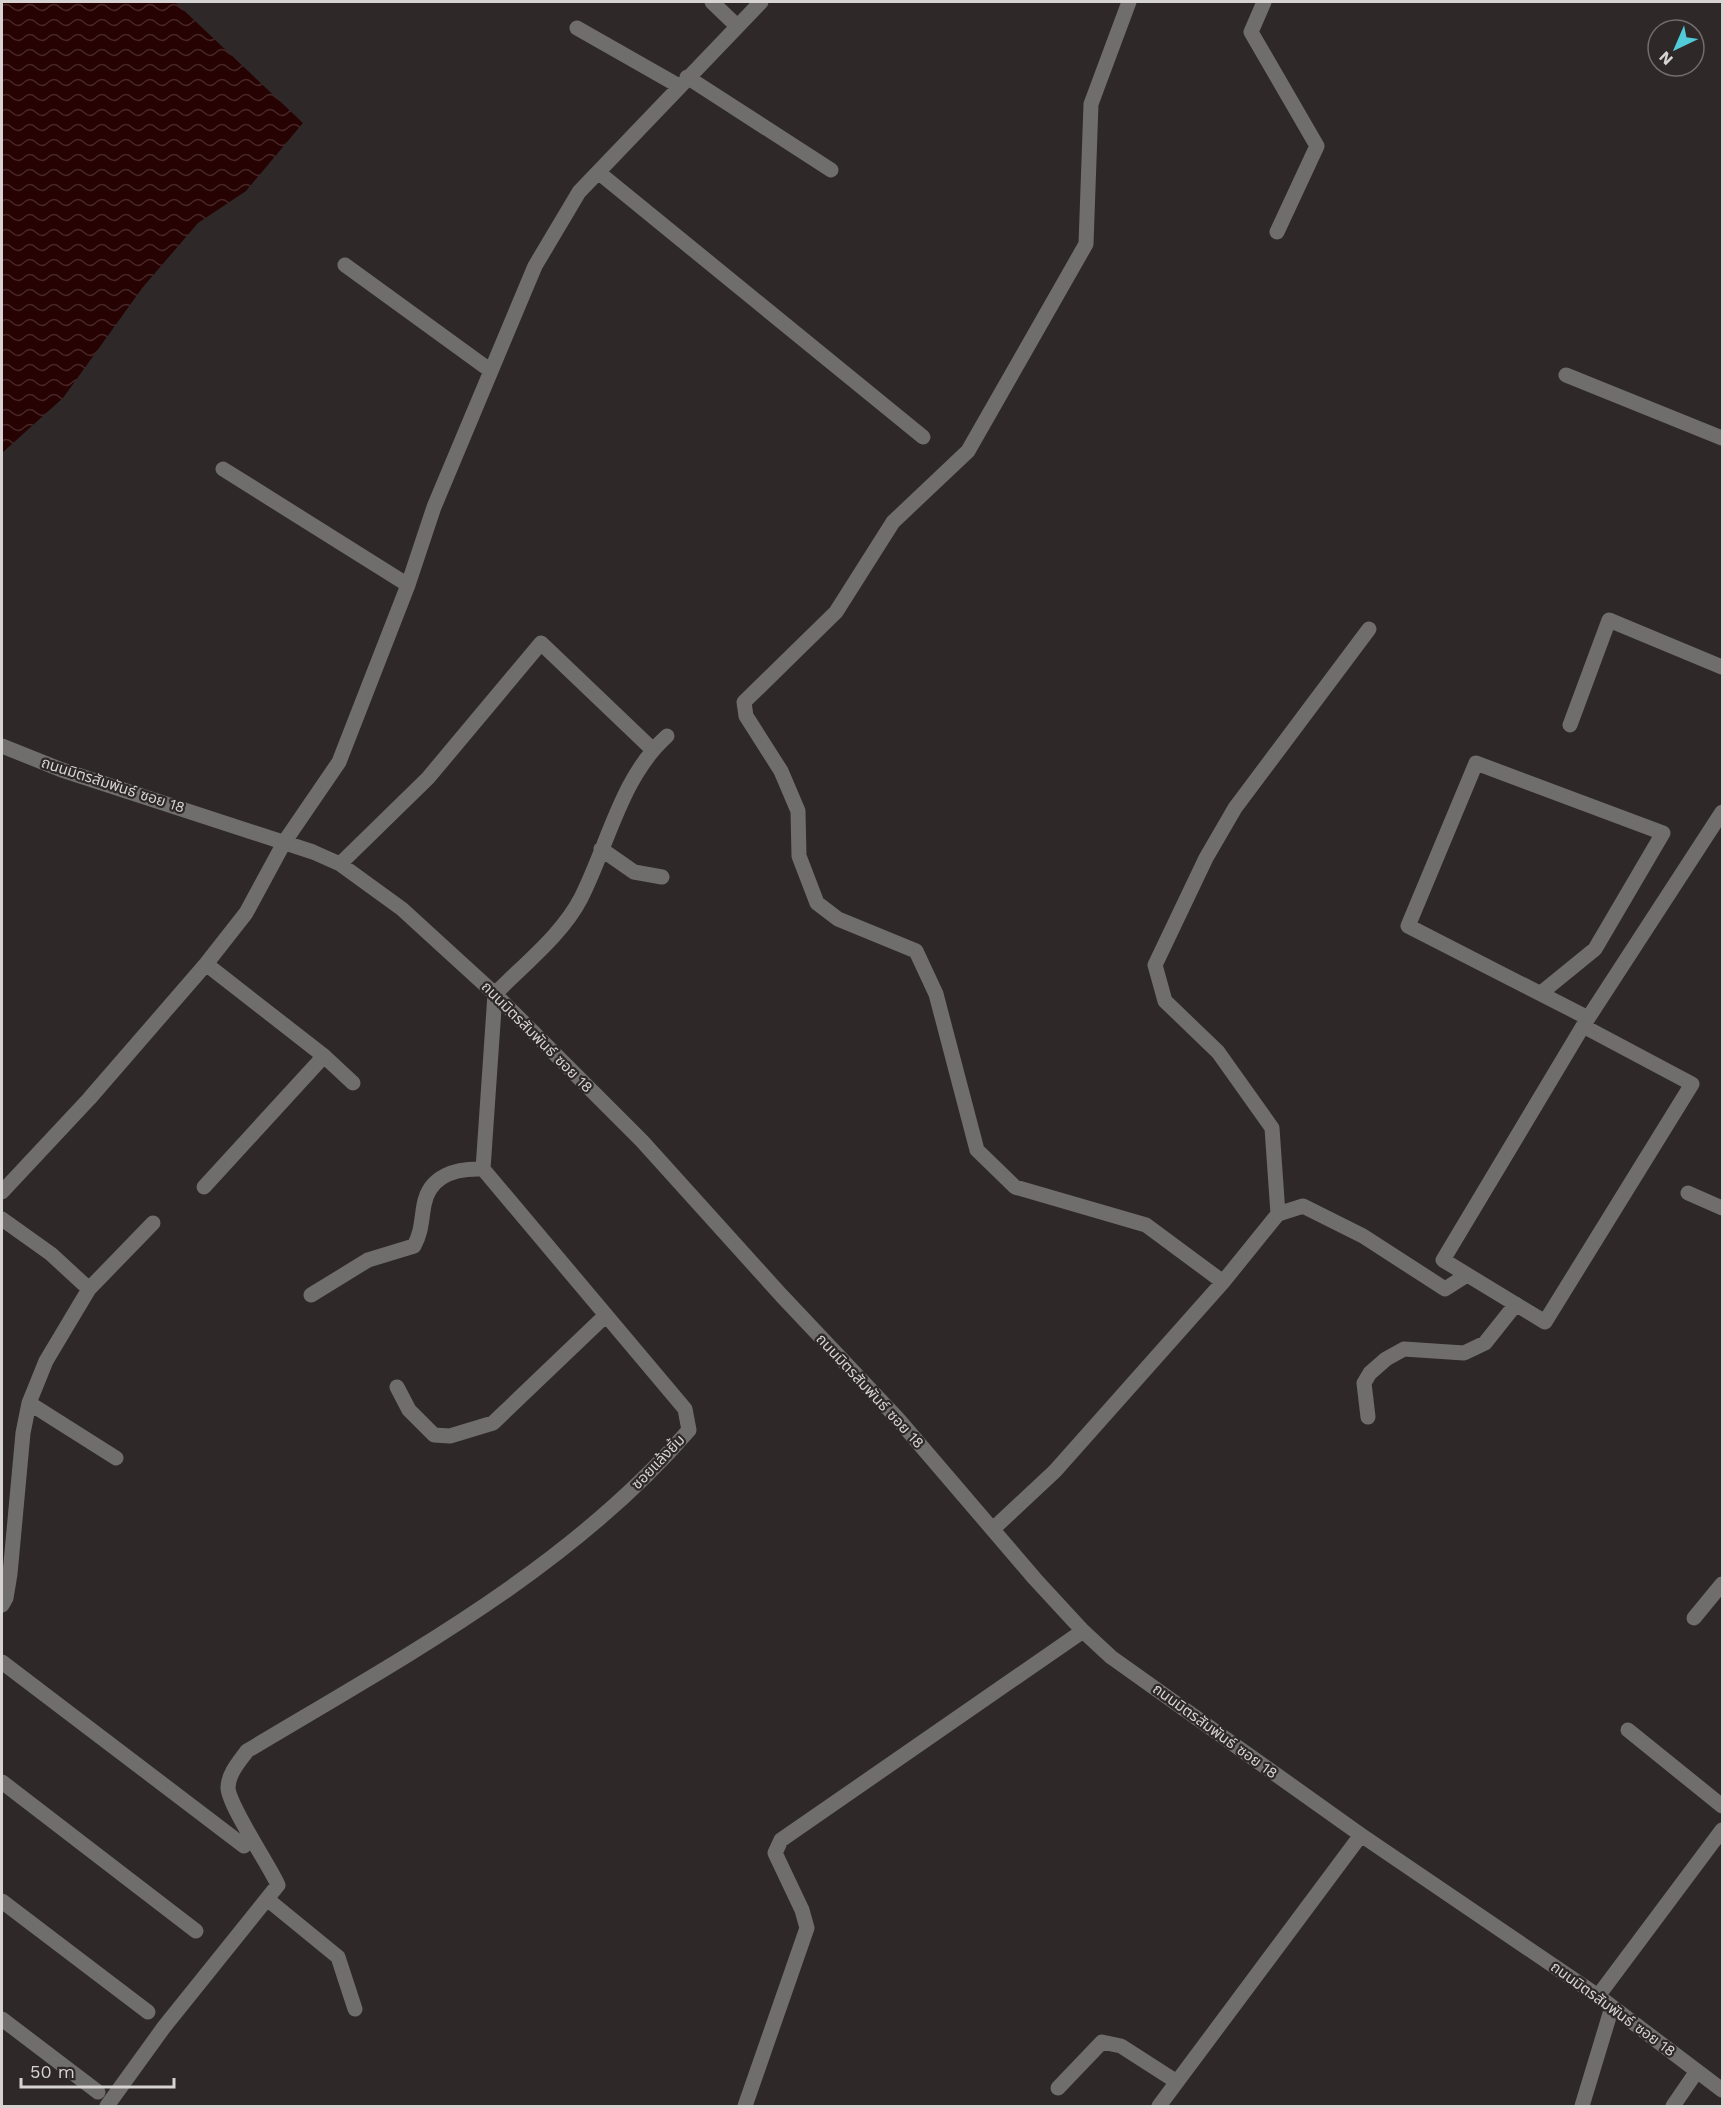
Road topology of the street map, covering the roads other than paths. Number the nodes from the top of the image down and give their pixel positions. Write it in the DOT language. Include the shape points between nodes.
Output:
graph roads {
  1 [pos="712,2"];
  2 [pos="761,2"];
  3 [pos="1129,2"];
  4 [pos="1264,2"];
  5 [pos="737,26"];
  6 [pos="578,28"];
  7 [pos="683,82"];
  8 [pos="831,170"];
  9 [pos="598,172"];
  10 [pos="1277,232"];
  11 [pos="345,266"];
  12 [pos="491,371"];
  13 [pos="1566,375"];
  14 [pos="922,437"];
  15 [pos="1722,438"];
  16 [pos="222,469"];
  17 [pos="408,585"];
  18 [pos="1369,629"];
  19 [pos="1722,667"];
  20 [pos="1570,725"];
  21 [pos="667,736"];
  22 [pos="2,746"];
  23 [pos="652,749"];
  24 [pos="1722,812"];
  25 [pos="285,841"];
  26 [pos="601,849"];
  27 [pos="340,864"];
  28 [pos="663,877"];
  29 [pos="206,964"];
  30 [pos="1541,993"];
  31 [pos="495,994"];
  32 [pos="1586,1022"];
  33 [pos="324,1056"];
  34 [pos="353,1083"];
  35 [pos="483,1168"];
  36 [pos="204,1187"];
  37 [pos="2,1192"];
  38 [pos="1688,1192"];
  39 [pos="1722,1208"];
  40 [pos="1278,1214"];
  41 [pos="2,1219"];
  42 [pos="153,1223"];
  43 [pos="1467,1275"];
  44 [pos="1223,1282"];
  45 [pos="89,1289"];
  46 [pos="311,1295"];
  47 [pos="1516,1305"];
  48 [pos="606,1315"];
  49 [pos="397,1387"];
  50 [pos="29,1403"];
  51 [pos="1368,1417"];
  52 [pos="116,1458"];
  53 [pos="993,1528"];
  54 [pos="6,1545"];
  55 [pos="1722,1584"];
  56 [pos="2,1605"];
  57 [pos="1694,1618"];
  58 [pos="1083,1631"];
  59 [pos="2,1662"];
  60 [pos="1628,1730"];
  61 [pos="2,1782"];
  62 [pos="1722,1806"];
  63 [pos="1722,1830"];
  64 [pos="1361,1835"];
  65 [pos="243,1846"];
  66 [pos="267,1899"];
  67 [pos="2,1901"];
  68 [pos="195,1931"];
  69 [pos="1598,1996"];
  70 [pos="1612,2007"];
  71 [pos="355,2009"];
  72 [pos="148,2012"];
  73 [pos="2,2019"];
  74 [pos="1697,2071"];
  75 [pos="1177,2082"];
  76 [pos="1058,2088"];
  77 [pos="1722,2090"];
  78 [pos="98,2092"];
  79 [pos="107,2106"];
  80 [pos="745,2106"];
  81 [pos="1160,2106"];
  82 [pos="1582,2106"];
  83 [pos="1673,2106"];
  1 -- 5 [label="street"];
  2 -- 5 [label="street"];
  3 -- 44 [label="street" via="1091,104 1086,244 968,451 893,522 836,612 744,702 746,716 781,771 798,811 799,856 817,903 838,920 916,951 936,994 977,1150 1015,1187 1146,1225"];
  4 -- 10 [label="street" via="1251,32 1317,146"];
  5 -- 7 [label="street"];
  6 -- 7 [label="street"];
  7 -- 8 [label="street"];
  7 -- 9 [label="street"];
  9 -- 12 [label="street" via="579,192 536,266"];
  9 -- 14 [label="street"];
  11 -- 12 [label="street"];
  12 -- 17 [label="street" via="435,507"];
  13 -- 15 [label="street"];
  16 -- 17 [label="street"];
  17 -- 25 [label="street" via="339,762"];
  18 -- 40 [label="street" via="1235,808 1206,858 1155,965 1165,1001 1218,1052 1272,1128"];
  19 -- 20 [label="street" via="1609,620"];
  21 -- 23 [label="street"];
  22 -- 25 [label="street, ถนนมิตรสัมพันธ์ ซอย 18" via="63,770"];
  23 -- 26 [label="street"];
  23 -- 27 [label="street" via="541,643 428,778"];
  24 -- 32 [label="street"];
  25 -- 27 [label="street, ถนนมิตรสัมพันธ์ ซอย 18"];
  25 -- 29 [label="street" via="246,913"];
  26 -- 28 [label="street" via="634,872"];
  26 -- 31 [label="street" via="580,900 555,933"];
  27 -- 31 [label="street, ถนนมิตรสัมพันธ์ ซอย 18" via="402,909"];
  29 -- 33 [label="street"];
  29 -- 37 [label="street"];
  30 -- 30 [label="street" via="1408,926 1476,763 1663,833 1594,949"];
  30 -- 32 [label="street"];
  31 -- 35 [label="street"];
  31 -- 53 [label="street, ถนนมิตรสัมพันธ์ ซอย 18" via="642,1141"];
  32 -- 43 [label="street" via="1443,1260"];
  32 -- 47 [label="street" via="1692,1084 1545,1322"];
  33 -- 34 [label="street"];
  33 -- 36 [label="street"];
  35 -- 46 [label="street" via="461,1168 438,1179 424,1203 422,1231 414,1246 368,1260"];
  35 -- 48 [label="street, ซอยแล้งยิ้ม"];
  38 -- 39 [label="street"];
  40 -- 43 [label="street" via="1303,1206 1363,1236 1445,1289"];
  40 -- 44 [label="street"];
  41 -- 45 [label="street" via="51,1254"];
  42 -- 45 [label="street"];
  43 -- 47 [label="street"];
  44 -- 53 [label="street" via="1055,1471"];
  45 -- 50 [label="street" via="46,1361"];
  47 -- 51 [label="street" via="1485,1343 1464,1353 1404,1349 1386,1359 1364,1383"];
  48 -- 49 [label="street" via="493,1422 450,1436 434,1435 409,1410"];
  48 -- 66 [label="street, ซอยแล้งยิ้ม" via="685,1409 688,1430 659,1464 605,1514 467,1619 247,1751 230,1776 228,1788 231,1802 278,1885"];
  50 -- 52 [label="street"];
  50 -- 54 [label="street"];
  53 -- 58 [label="street, ถนนมิตรสัมพันธ์ ซอย 18"];
  54 -- 56 [label="street" via="10,1574"];
  55 -- 57 [label="street"];
  58 -- 64 [label="street, ถนนมิตรสัมพันธ์ ซอย 18" via="1112,1657"];
  58 -- 80 [label="street" via="781,1840 775,1853 807,1928"];
  59 -- 65 [label="street"];
  60 -- 62 [label="street"];
  61 -- 68 [label="street"];
  63 -- 69 [label="street"];
  64 -- 69 [label="street, ถนนมิตรสัมพันธ์ ซอย 18"];
  64 -- 75 [label="street"];
  66 -- 71 [label="street" via="338,1957"];
  66 -- 79 [label="street" via="164,2027"];
  67 -- 72 [label="street"];
  69 -- 70 [label="street, ถนนมิตรสัมพันธ์ ซอย 18"];
  70 -- 74 [label="street, ถนนมิตรสัมพันธ์ ซอย 18"];
  70 -- 82 [label="street"];
  73 -- 78 [label="street"];
  74 -- 77 [label="street, ถนนมิตรสัมพันธ์ ซอย 18"];
  74 -- 83 [label="street"];
  75 -- 76 [label="street" via="1121,2046 1102,2042"];
  75 -- 81 [label="street"];
}
